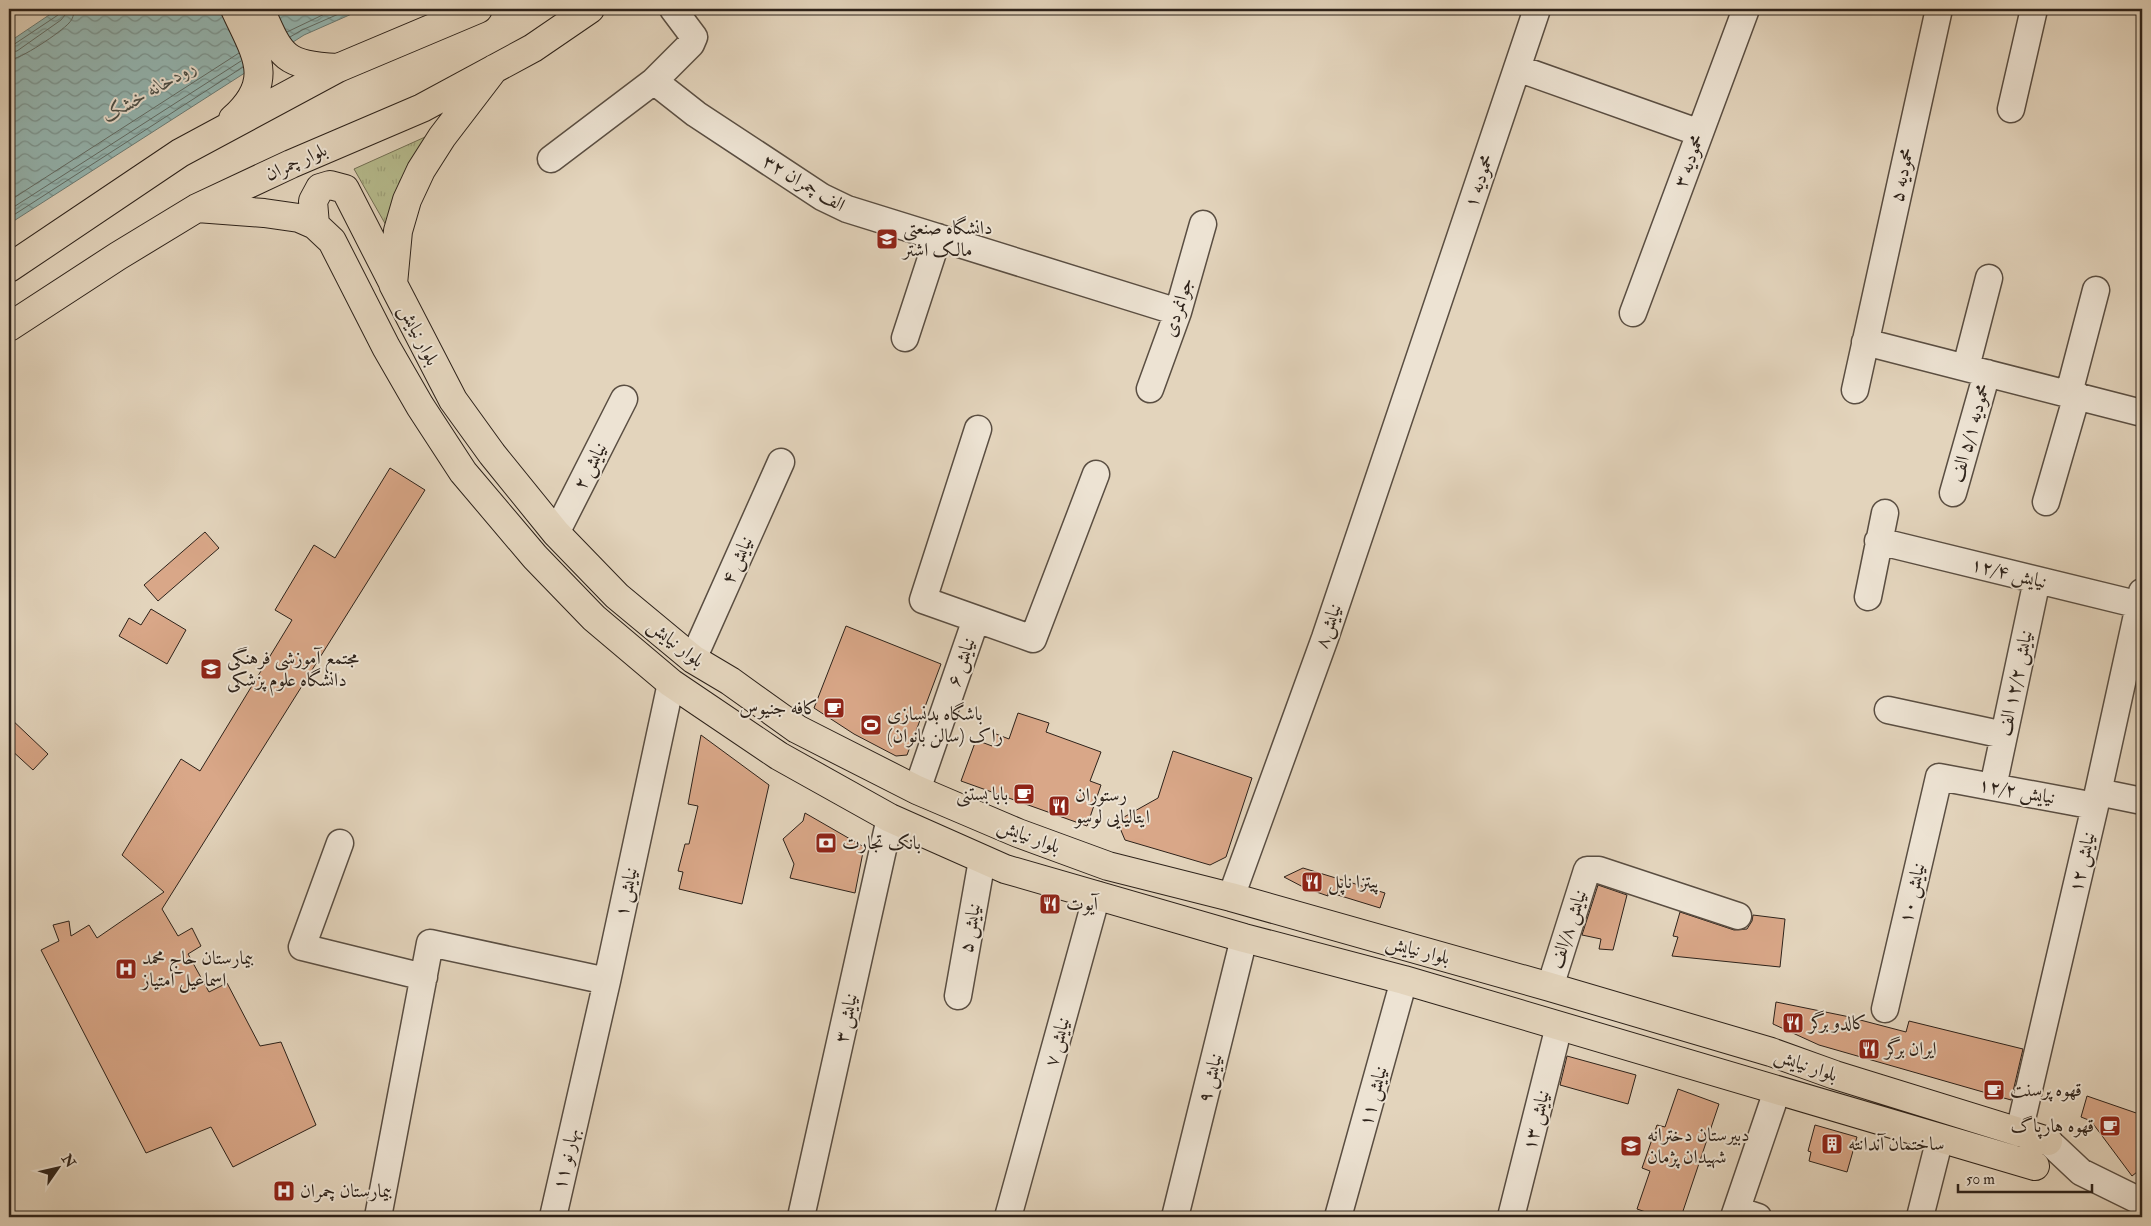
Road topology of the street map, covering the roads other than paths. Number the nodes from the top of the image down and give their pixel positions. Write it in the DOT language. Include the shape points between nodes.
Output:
graph roads {
  1 [pos="235,9"];
  2 [pos="260,9"];
  3 [pos="478,9"];
  4 [pos="590,9"];
  5 [pos="673,9"];
  6 [pos="1537,9"];
  7 [pos="1746,9"];
  8 [pos="1939,9"];
  9 [pos="2034,9"];
  10 [pos="338,68"];
  11 [pos="1517,68"];
  12 [pos="494,69"];
  13 [pos="654,82"];
  14 [pos="2011,109"];
  15 [pos="1700,133"];
  16 [pos="215,135"];
  17 [pos="551,159"];
  18 [pos="197,208"];
  19 [pos="1203,224"];
  20 [pos="315,225"];
  21 [pos="938,237"];
  22 [pos="9,268"];
  23 [pos="1989,278"];
  24 [pos="394,284"];
  25 [pos="2096,290"];
  26 [pos="1178,312"];
  27 [pos="1633,313"];
  28 [pos="9,327"];
  29 [pos="905,338"];
  30 [pos="1865,342"];
  31 [pos="1421,353"];
  32 [pos="1976,370"];
  33 [pos="446,388"];
  34 [pos="1150,388"];
  35 [pos="1855,390"];
  36 [pos="2076,395"];
  37 [pos="624,399"];
  38 [pos="420,406"];
  39 [pos="2142,412"];
  40 [pos="978,429"];
  41 [pos="781,462"];
  42 [pos="1096,474"];
  43 [pos="1953,493"];
  44 [pos="2046,502"];
  45 [pos="1885,513"];
  46 [pos="556,533"];
  47 [pos="1878,541"];
  48 [pos="2037,580"];
  49 [pos="1868,598"];
  50 [pos="2141,599"];
  51 [pos="976,619"];
  52 [pos="693,659"];
  53 [pos="671,683"];
  54 [pos="1888,710"];
  55 [pos="2004,735"];
  56 [pos="1939,777"];
  57 [pos="1993,787"];
  58 [pos="917,790"];
  59 [pos="2097,799"];
  60 [pos="2142,800"];
  61 [pos="890,818"];
  62 [pos="340,844"];
  63 [pos="982,860"];
  64 [pos="1097,895"];
  65 [pos="1231,897"];
  66 [pos="1738,916"];
  67 [pos="1244,938"];
  68 [pos="424,977"];
  69 [pos="1404,980"];
  70 [pos="607,981"];
  71 [pos="1550,987"];
  72 [pos="958,996"];
  73 [pos="1885,1009"];
  74 [pos="1559,1026"];
  75 [pos="1777,1091"];
  76 [pos="580,1100"];
  77 [pos="2019,1132"];
  78 [pos="1940,1138"];
  79 [pos="2048,1141"];
  80 [pos="2035,1166"];
  81 [pos="2081,1172"];
  82 [pos="2142,1202"];
  83 [pos="1339,1214"];
  84 [pos="1512,1215"];
  85 [pos="1743,1215"];
  86 [pos="378,1217"];
  87 [pos="553,1217"];
  88 [pos="801,1217"];
  89 [pos="1008,1217"];
  90 [pos="1175,1217"];
  91 [pos="1920,1217"];
  1 -- 16 [label="main road" via="258,60 258,85 250,102"];
  2 -- 10 [label="main road" via="275,44 285,56 311,66"];
  3 -- 10 [label="main road"];
  4 -- 12 [label="main road, بلوار چمران" via="533,48"];
  5 -- 13 [label="street" via="694,37"];
  6 -- 11 [label="street, ۱ محمودیه"];
  7 -- 15 [label="street, ۳ محمودیه"];
  8 -- 30 [label="street, ۵ محمودیه"];
  9 -- 14 [label="street"];
  10 -- 16 [label="main road"];
  11 -- 15 [label="street"];
  11 -- 31 [label="street, ۱ محمودیه"];
  12 -- 18 [label="main road, بلوار چمران" via="422,108"];
  12 -- 24 [label="main road, بلوار نیایش" via="442,137 407,200 398,231"];
  13 -- 17 [label="street"];
  13 -- 21 [label="street, ۳۲ الف چمران" via="696,114 834,204"];
  15 -- 27 [label="street, ۳ محمودیه"];
  16 -- 22 [label="main road" via="180,153"];
  18 -- 20 [label="main road, بلوار نیایش" via="299,218"];
  18 -- 28 [label="main road, بلوار چمران"];
  19 -- 26 [label="street, جوانمردی"];
  20 -- 24 [label="main road" via="313,201 320,188 330,185 345,189"];
  20 -- 38 [label="main road, بلوار نیایش" via="332,241"];
  21 -- 26 [label="street, ۳۲ الف چمران"];
  21 -- 29 [label="street"];
  23 -- 32 [label="street, محمودیه ۵/۱ الف"];
  24 -- 33 [label="main road, بلوار نیایش"];
  25 -- 36 [label="street"];
  26 -- 34 [label="street, جوانمردی"];
  30 -- 32 [label="street"];
  30 -- 35 [label="street, ۵ محمودیه"];
  31 -- 65 [label="street, نیایش۸" via="1325,638"];
  32 -- 36 [label="street"];
  32 -- 43 [label="street, محمودیه ۵/۱ الف"];
  33 -- 38 [label="main road"];
  33 -- 46 [label="main road, بلوار نیایش" via="492,454"];
  36 -- 39 [label="street"];
  36 -- 44 [label="street"];
  37 -- 46 [label="street, نیایش ۲"];
  38 -- 53 [label="main road, بلوار نیایش" via="463,472 535,556 594,618"];
  40 -- 51 [label="street" via="923,600"];
  41 -- 52 [label="street, نیایش ۴"];
  42 -- 51 [label="street" via="1033,639"];
  45 -- 47 [label="street"];
  46 -- 52 [label="main road, بلوار نیایش" via="616,596"];
  47 -- 48 [label="street, ۱۲/۴ نیایش"];
  47 -- 49 [label="street"];
  48 -- 50 [label="street, ۱۲/۴ نیایش"];
  48 -- 55 [label="street, نیایش ۱۲/۲ الف"];
  50 -- 59 [label="street, نیایش ۱۲"];
  51 -- 58 [label="street, نیایش ۶"];
  52 -- 58 [label="main road, بلوار نیایش" via="797,729"];
  53 -- 61 [label="main road, بلوار نیایش" via="779,756"];
  53 -- 70 [label="street, نیایش ۱"];
  54 -- 55 [label="street"];
  55 -- 57 [label="street, نیایش ۱۲/۲ الف"];
  56 -- 57 [label="street, ۱۲/۲ نیایش"];
  56 -- 73 [label="street, نیایش ۱۰"];
  57 -- 59 [label="street, ۱۲/۲ نیایش"];
  58 -- 65 [label="main road, بلوار نیایش" via="1018,833 1108,866"];
  59 -- 60 [label="street, ۱۲/۲ نیایش"];
  59 -- 77 [label="street, نیایش ۱۲"];
  61 -- 63 [label="main road, بلوار نیایش"];
  61 -- 88 [label="street, نیایش ۳"];
  62 -- 68 [label="street" via="302,947"];
  63 -- 64 [label="main road, بلوار نیایش"];
  63 -- 72 [label="street, نیایش ۵"];
  64 -- 67 [label="main road, بلوار نیایش"];
  64 -- 89 [label="street, نیایش ۷"];
  65 -- 71 [label="main road, بلوار نیایش"];
  66 -- 71 [label="street, نیایش ۸/الف" via="1599,870 1587,870"];
  67 -- 69 [label="main road, بلوار نیایش"];
  67 -- 90 [label="street, نیایش ۹"];
  68 -- 70 [label="street" via="430,943"];
  68 -- 86 [label="street"];
  69 -- 74 [label="main road, بلوار نیایش"];
  69 -- 83 [label="street, نیایش ۱۱"];
  70 -- 76 [label="street, نیایش ۱"];
  71 -- 77 [label="main road, بلوار نیایش" via="1772,1052 1834,1075"];
  74 -- 75 [label="main road, بلوار نیایش"];
  74 -- 84 [label="street, نیایش ۱۳"];
  75 -- 78 [label="main road, بلوار نیایش"];
  75 -- 85 [label="street"];
  76 -- 87 [label="street, ۱۱ بهار نو"];
  77 -- 79 [label="main road, بلوار نیایش"];
  78 -- 80 [label="main road, بلوار نیایش"];
  78 -- 91 [label="street"];
  79 -- 81 [label="street, بلوار نیایش"];
  80 -- 81 [label="street, بلوار نیایش"];
  81 -- 82 [label="street, بلوار نیایش"];
}
